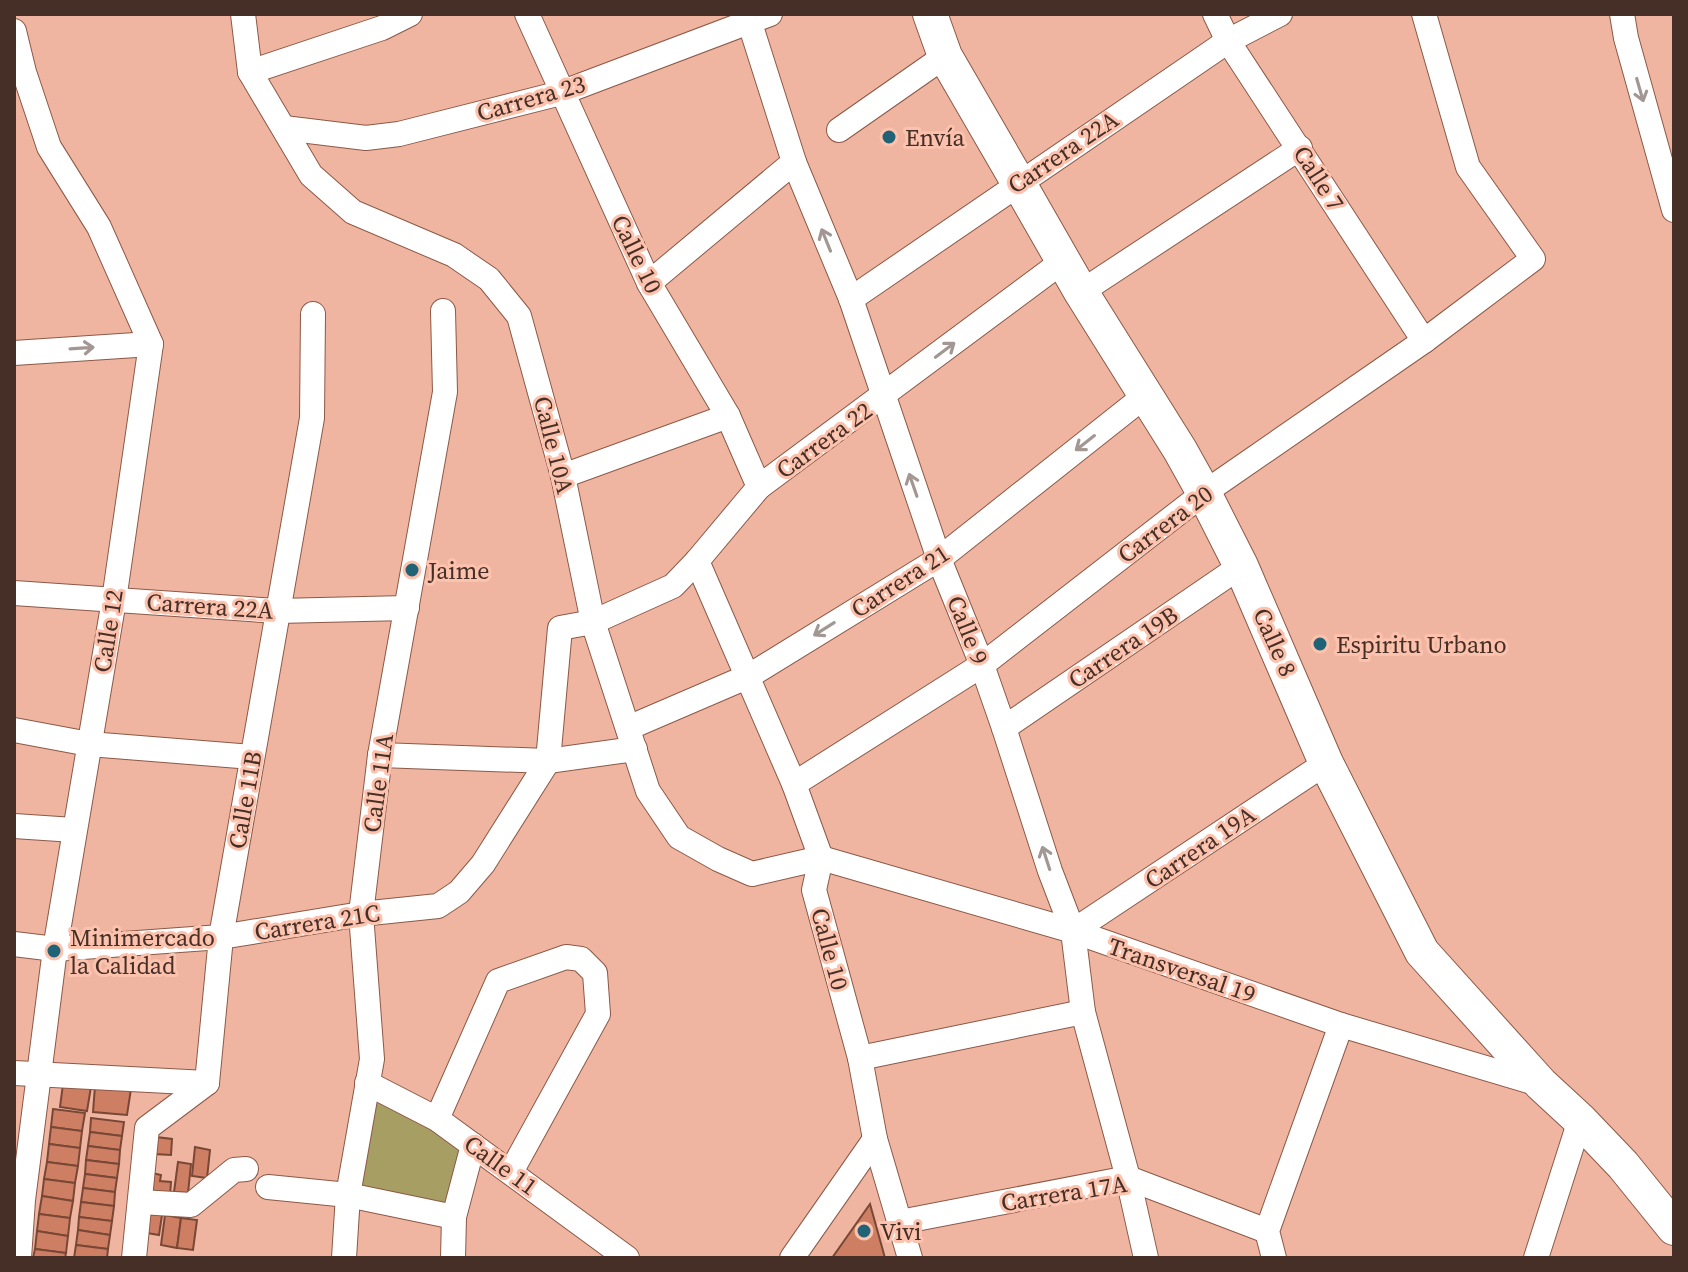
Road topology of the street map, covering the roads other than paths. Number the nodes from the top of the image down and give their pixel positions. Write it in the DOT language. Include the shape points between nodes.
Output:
graph roads {
  1 [pos="243,14"];
  2 [pos="410,14"];
  3 [pos="527,14"];
  4 [pos="930,14"];
  5 [pos="1215,14"];
  6 [pos="1280,14"];
  7 [pos="1424,14"];
  8 [pos="1622,14"];
  9 [pos="756,16"];
  10 [pos="14,31"];
  11 [pos="1228,41"];
  12 [pos="945,56"];
  13 [pos="250,72"];
  14 [pos="561,93"];
  15 [pos="284,128"];
  16 [pos="839,130"];
  17 [pos="1300,148"];
  18 [pos="794,162"];
  19 [pos="1018,182"];
  20 [pos="1674,210"];
  21 [pos="1063,261"];
  22 [pos="649,283"];
  23 [pos="1081,292"];
  24 [pos="851,299"];
  25 [pos="443,311"];
  26 [pos="313,314"];
  27 [pos="1424,341"];
  28 [pos="151,344"];
  29 [pos="14,353"];
  30 [pos="1146,395"];
  31 [pos="883,397"];
  32 [pos="728,416"];
  33 [pos="563,476"];
  34 [pos="759,487"];
  35 [pos="1204,493"];
  36 [pos="939,559"];
  37 [pos="697,561"];
  38 [pos="1241,566"];
  39 [pos="14,593"];
  40 [pos="114,600"];
  41 [pos="407,608"];
  42 [pos="277,611"];
  43 [pos="593,622"];
  44 [pos="982,665"];
  45 [pos="749,676"];
  46 [pos="1004,728"];
  47 [pos="14,730"];
  48 [pos="632,738"];
  49 [pos="89,744"];
  50 [pos="380,755"];
  51 [pos="252,757"];
  52 [pos="548,761"];
  53 [pos="1326,763"];
  54 [pos="794,784"];
  55 [pos="14,826"];
  56 [pos="74,830"];
  57 [pos="821,858"];
  58 [pos="361,914"];
  59 [pos="1073,931"];
  60 [pos="221,937"];
  61 [pos="14,944"];
  62 [pos="55,949"];
  63 [pos="1083,1012"];
  64 [pos="1341,1025"];
  65 [pos="860,1058"];
  66 [pos="14,1073"];
  67 [pos="39,1075"];
  68 [pos="207,1083"];
  69 [pos="367,1083"];
  70 [pos="1541,1084"];
  71 [pos="437,1119"];
  72 [pos="1580,1120"];
  73 [pos="875,1139"];
  74 [pos="473,1145"];
  75 [pos="246,1169"];
  76 [pos="511,1172"];
  77 [pos="1128,1178"];
  78 [pos="268,1187"];
  79 [pos="348,1195"];
  80 [pos="19,1199"];
  81 [pos="140,1202"];
  82 [pos="454,1217"];
  83 [pos="900,1222"];
  84 [pos="1674,1228"];
  85 [pos="1267,1231"];
  86 [pos="19,1258"];
  87 [pos="134,1258"];
  88 [pos="344,1258"];
  89 [pos="453,1258"];
  90 [pos="627,1258"];
  91 [pos="792,1258"];
  92 [pos="910,1258"];
  93 [pos="1146,1258"];
  94 [pos="1274,1258"];
  95 [pos="1536,1258"];
  1 -- 13 [label="street, Calle 10A"];
  2 -- 13 [label="street"];
  3 -- 14 [label="street, Calle 10"];
  4 -- 12 [label="street, Calle 8"];
  5 -- 11 [label="street, Calle 7"];
  6 -- 11 [label="street, Carrera 22A"];
  7 -- 27 [label="street, Carrera 20" via="1468,167 1533,259"];
  8 -- 20 [label="street, one-way"];
  9 -- 14 [label="street, Carrera 23"];
  9 -- 18 [label="street, Calle 9"];
  10 -- 28 [label="street" via="49,147 99,227"];
  11 -- 17 [label="street, Calle 7"];
  11 -- 19 [label="street, Carrera 22A"];
  12 -- 16 [label="street"];
  12 -- 19 [label="street, Calle 8"];
  13 -- 15 [label="street, Calle 10A"];
  14 -- 15 [label="street, Carrera 23" via="399,134 366,138"];
  14 -- 22 [label="street, Calle 10"];
  15 -- 33 [label="street, Calle 10A" via="311,175 353,212 454,255 489,279 519,316"];
  17 -- 23 [label="street"];
  17 -- 27 [label="street, Calle 7"];
  18 -- 22 [label="street"];
  24 -- 18 [label="street, Calle 9, one-way"];
  19 -- 21 [label="street, Calle 8"];
  19 -- 24 [label="street, Carrera 22A"];
  21 -- 23 [label="street, Calle 8"];
  31 -- 21 [label="street, Carrera 22, one-way"];
  22 -- 32 [label="street, Calle 10"];
  23 -- 30 [label="street, Calle 8"];
  24 -- 31 [label="street, Calle 9"];
  25 -- 41 [label="street, Calle 11A" via="445,392"];
  26 -- 42 [label="street, Calle 11B" via="312,418"];
  27 -- 35 [label="street, Carrera 20"];
  29 -- 28 [label="street, one-way"];
  28 -- 40 [label="street, Calle 12"];
  30 -- 35 [label="street, Calle 8"];
  30 -- 36 [label="street, Carrera 21, one-way"];
  31 -- 34 [label="street, Carrera 22"];
  36 -- 31 [label="street, Calle 9, one-way"];
  32 -- 33 [label="street"];
  32 -- 34 [label="street, Calle 10"];
  33 -- 43 [label="street, Calle 10A"];
  34 -- 37 [label="street, Carrera 22"];
  35 -- 38 [label="street, Calle 8"];
  35 -- 44 [label="street, Carrera 20"];
  36 -- 44 [label="street, Calle 9"];
  36 -- 45 [label="street, Carrera 21, one-way"];
  37 -- 43 [label="street, Carrera 22" via="673,586"];
  37 -- 45 [label="street, Calle 10"];
  38 -- 46 [label="street, Carrera 19B"];
  38 -- 53 [label="street, Calle 8"];
  39 -- 40 [label="street, Carrera 22A"];
  40 -- 42 [label="street, Carrera 22A"];
  40 -- 49 [label="street, Calle 12"];
  41 -- 42 [label="street, Carrera 22A"];
  41 -- 50 [label="street, Calle 11A"];
  42 -- 51 [label="street, Calle 11B"];
  43 -- 48 [label="street, Calle 10A"];
  43 -- 52 [label="street" via="560,628"];
  44 -- 46 [label="street, Calle 9"];
  44 -- 54 [label="street, Carrera 20"];
  45 -- 48 [label="street, Carrera 21"];
  45 -- 54 [label="street, Calle 10"];
  59 -- 46 [label="street, Calle 9, one-way"];
  47 -- 49 [label="street"];
  48 -- 52 [label="street"];
  48 -- 57 [label="street, Calle 10A" via="648,791 679,837 752,874"];
  49 -- 51 [label="street"];
  49 -- 56 [label="street, Calle 12"];
  50 -- 52 [label="street"];
  50 -- 58 [label="street, Calle 11A"];
  51 -- 60 [label="street, Calle 11B"];
  52 -- 58 [label="street, Carrera 21C" via="483,864 459,892 438,906"];
  53 -- 59 [label="street, Carrera 19A"];
  53 -- 70 [label="street, Calle 8" via="1422,952"];
  54 -- 57 [label="street, Calle 10"];
  55 -- 56 [label="street"];
  56 -- 62 [label="street, Calle 12"];
  57 -- 59 [label="street, Transversal 19"];
  57 -- 65 [label="street, Calle 10" via="814,890"];
  58 -- 60 [label="street, Carrera 21C"];
  58 -- 69 [label="street, Calle 11A" via="372,1059"];
  59 -- 63 [label="street, Calle 9"];
  59 -- 64 [label="street, Transversal 19"];
  60 -- 62 [label="street, Carrera 21C"];
  60 -- 68 [label="street, Calle 11B"];
  61 -- 62 [label="street, Carrera 21C"];
  62 -- 67 [label="street, Calle 12"];
  63 -- 65 [label="street"];
  63 -- 77 [label="street, Calle 9"];
  64 -- 70 [label="street, Transversal 19"];
  64 -- 85 [label="street"];
  65 -- 73 [label="street, Calle 10"];
  66 -- 67 [label="street"];
  67 -- 68 [label="street"];
  67 -- 80 [label="street, Calle 12"];
  68 -- 81 [label="street" via="147,1128"];
  69 -- 71 [label="street, Calle 11"];
  69 -- 79 [label="street, Calle 11A"];
  70 -- 72 [label="street, Calle 8"];
  71 -- 74 [label="street, Calle 11"];
  71 -- 76 [label="street" via="498,981 566,957 581,959 595,973 598,1014"];
  72 -- 84 [label="street, Calle 8"];
  72 -- 95 [label="street"];
  73 -- 83 [label="street, Calle 10"];
  73 -- 91 [label="street"];
  74 -- 76 [label="street, Calle 11"];
  74 -- 82 [label="street"];
  75 -- 81 [label="street" via="234,1170 191,1205"];
  76 -- 90 [label="street, Calle 11"];
  77 -- 83 [label="street, Carrera 17A"];
  77 -- 85 [label="street, Carrera 17A"];
  77 -- 93 [label="street, Calle 9"];
  78 -- 79 [label="street"];
  79 -- 82 [label="street"];
  79 -- 88 [label="street, Calle 11A"];
  80 -- 86 [label="street, Calle 12"];
  81 -- 87 [label="street"];
  82 -- 89 [label="street"];
  83 -- 92 [label="street, Calle 10"];
  85 -- 94 [label="street"];
}
